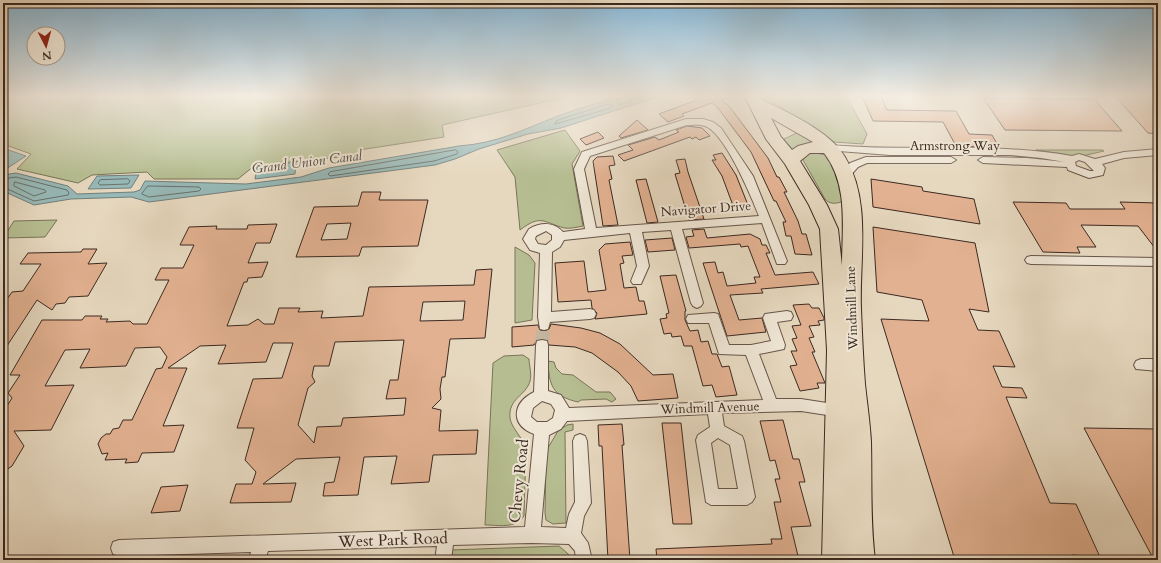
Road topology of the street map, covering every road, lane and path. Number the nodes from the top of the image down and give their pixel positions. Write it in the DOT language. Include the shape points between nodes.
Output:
graph roads {
  1 [pos="685,122"];
  2 [pos="701,122"];
  3 [pos="766,122"];
  4 [pos="795,122"];
  5 [pos="830,148"];
  6 [pos="1158,152"];
  7 [pos="789,158"];
  8 [pos="1070,162"];
  9 [pos="1094,163"];
  10 [pos="846,174"];
  11 [pos="852,201"];
  12 [pos="818,205"];
  13 [pos="766,219"];
  14 [pos="676,226"];
  15 [pos="635,228"];
  16 [pos="591,232"];
  17 [pos="559,237"];
  18 [pos="546,249"];
  19 [pos="1031,260"];
  20 [pos="781,261"];
  21 [pos="1158,262"];
  22 [pos="637,281"];
  23 [pos="697,303"];
  24 [pos="590,314"];
  25 [pos="787,316"];
  26 [pos="692,319"];
  27 [pos="542,345"];
  28 [pos="751,350"];
  29 [pos="1141,364"];
  30 [pos="1158,365"];
  31 [pos="541,396"];
  32 [pos="772,406"];
  33 [pos="714,407"];
  34 [pos="847,413"];
  35 [pos="562,415"];
  36 [pos="542,430"];
  37 [pos="718,430"];
  38 [pos="580,441"];
  39 [pos="532,535"];
  40 [pos="572,536"];
  41 [pos="446,538"];
  42 [pos="262,544"];
  43 [pos="119,548"];
  44 [pos="258,560"];
  45 [pos="443,560"];
  46 [pos="584,560"];
  47 [pos="836,560"];
  48 [pos="861,560"];
  1 -- 16 [label="street, Navigator Drive" via="586,154 579,169"];
  2 -- 13 [label="street, Navigator Drive" via="710,124 718,130 748,176"];
  3 -- 7 [label="main road, Windmill Lane" via="774,139"];
  4 -- 5 [label="main road, Windmill Lane" via="824,141"];
  5 -- 7 [label="main road" via="807,148"];
  5 -- 8 [label="street, Armstrong Way" via="870,152 1025,152"];
  5 -- 10 [label="main road, Windmill Lane"];
  6 -- 9 [label="street" via="1124,155"];
  7 -- 12 [label="main road, Windmill Lane"];
  8 -- 9 [label="street, Armstrong Way" via="1079,157"];
  8 -- 9 [label="street, Armstrong Way" via="1079,173 1093,176 1100,171"];
  8 -- 10 [label="street, Armstrong Way" via="866,160 854,165"];
  10 -- 11 [label="main road, Windmill Lane"];
  11 -- 12 [label="main road" via="846,207 838,209"];
  11 -- 34 [label="main road, Windmill Lane"];
  12 -- 34 [label="main road, Windmill Lane" via="829,229 832,247 838,350"];
  13 -- 14 [label="street, Navigator Drive"];
  13 -- 20 [label="street"];
  14 -- 15 [label="street, Navigator Drive"];
  14 -- 23 [label="street"];
  15 -- 16 [label="street, Navigator Drive"];
  15 -- 22 [label="street" via="643,266"];
  16 -- 17 [label="street, Navigator Drive"];
  17 -- 18 [label="street" via="556,245"];
  17 -- 18 [label="street" via="554,230 547,227 532,232 529,239 532,245 538,249"];
  18 -- 24 [label="street" via="544,321"];
  19 -- 21 [label="street"];
  25 -- 28 [label="street" via="769,318 779,345"];
  26 -- 28 [label="street" via="714,318 724,350"];
  27 -- 31 [label="street"];
  28 -- 32 [label="street"];
  29 -- 30 [label="street"];
  31 -- 35 [label="street" via="550,396 556,400 560,404"];
  31 -- 36 [label="street, Chevy Road" via="530,400 523,414 527,424"];
  32 -- 33 [label="street, Windmill Avenue"];
  32 -- 34 [label="street, Windmill Avenue" via="801,405"];
  33 -- 35 [label="street, Windmill Avenue"];
  33 -- 37 [label="street"];
  34 -- 47 [label="main road, Windmill Lane"];
  34 -- 48 [label="main road, Windmill Lane" via="860,488"];
  35 -- 36 [label="street, Chevy Road" via="556,425"];
  36 -- 39 [label="street, Chevy Road"];
  37 -- 37 [label="street" via="737,441 747,497 711,497 703,440"];
  38 -- 40 [label="street" via="583,503 577,514"];
  39 -- 40 [label="street, West Park Road"];
  39 -- 41 [label="street, West Park Road"];
  40 -- 46 [label="street" via="580,543"];
  41 -- 42 [label="street, West Park Road"];
  41 -- 45 [label="street"];
  42 -- 43 [label="street, West Park Road"];
  42 -- 44 [label="street"];
}
